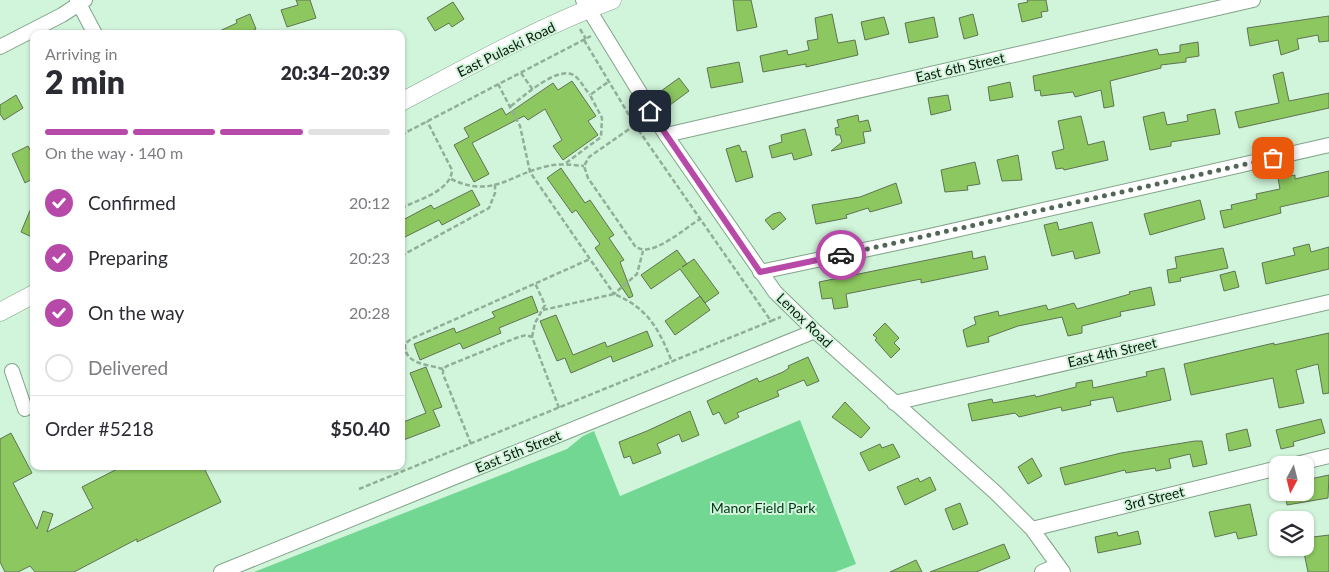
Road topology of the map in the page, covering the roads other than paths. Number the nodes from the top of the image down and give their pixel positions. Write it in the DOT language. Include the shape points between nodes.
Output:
graph roads {
  1 [pos="612,0"];
  2 [pos="1253,0"];
  3 [pos="80,1"];
  4 [pos="585,4"];
  5 [pos="33,30"];
  6 [pos="93,30"];
  7 [pos="30,32"];
  8 [pos="0,47"];
  9 [pos="405,100"];
  10 [pos="666,135"];
  11 [pos="1329,145"];
  12 [pos="760,272"];
  13 [pos="30,296"];
  14 [pos="1329,302"];
  15 [pos="0,312"];
  16 [pos="815,331"];
  17 [pos="12,371"];
  18 [pos="894,403"];
  19 [pos="25,410"];
  20 [pos="1329,456"];
  21 [pos="1314,460"];
  22 [pos="1269,470"];
  23 [pos="1032,529"];
  24 [pos="1060,568"];
  25 [pos="221,572"];
  26 [pos="1042,572"];
  1 -- 4 [label="main road, East Pulaski Road"];
  2 -- 10 [label="street, East 6th Street"];
  3 -- 5 [label="street"];
  3 -- 6 [label="street"];
  4 -- 9 [label="main road, East Pulaski Road"];
  4 -- 10 [label="street, Lenox Road"];
  7 -- 8 [label="street"];
  10 -- 12 [label="street, Lenox Road"];
  11 -- 12 [label="street"];
  12 -- 16 [label="street, Lenox Road" via="790,309"];
  13 -- 15 [label="main road"];
  14 -- 18 [label="street, East 4th Street"];
  16 -- 18 [label="street, Lenox Road"];
  16 -- 25 [label="street, East 5th Street"];
  17 -- 19 [label="street"];
  18 -- 23 [label="street, Lenox Road"];
  20 -- 21 [label="street"];
  22 -- 23 [label="street, 3rd Street"];
  23 -- 24 [label="street, Lenox Road"];
  24 -- 26 [label="street"];
}
